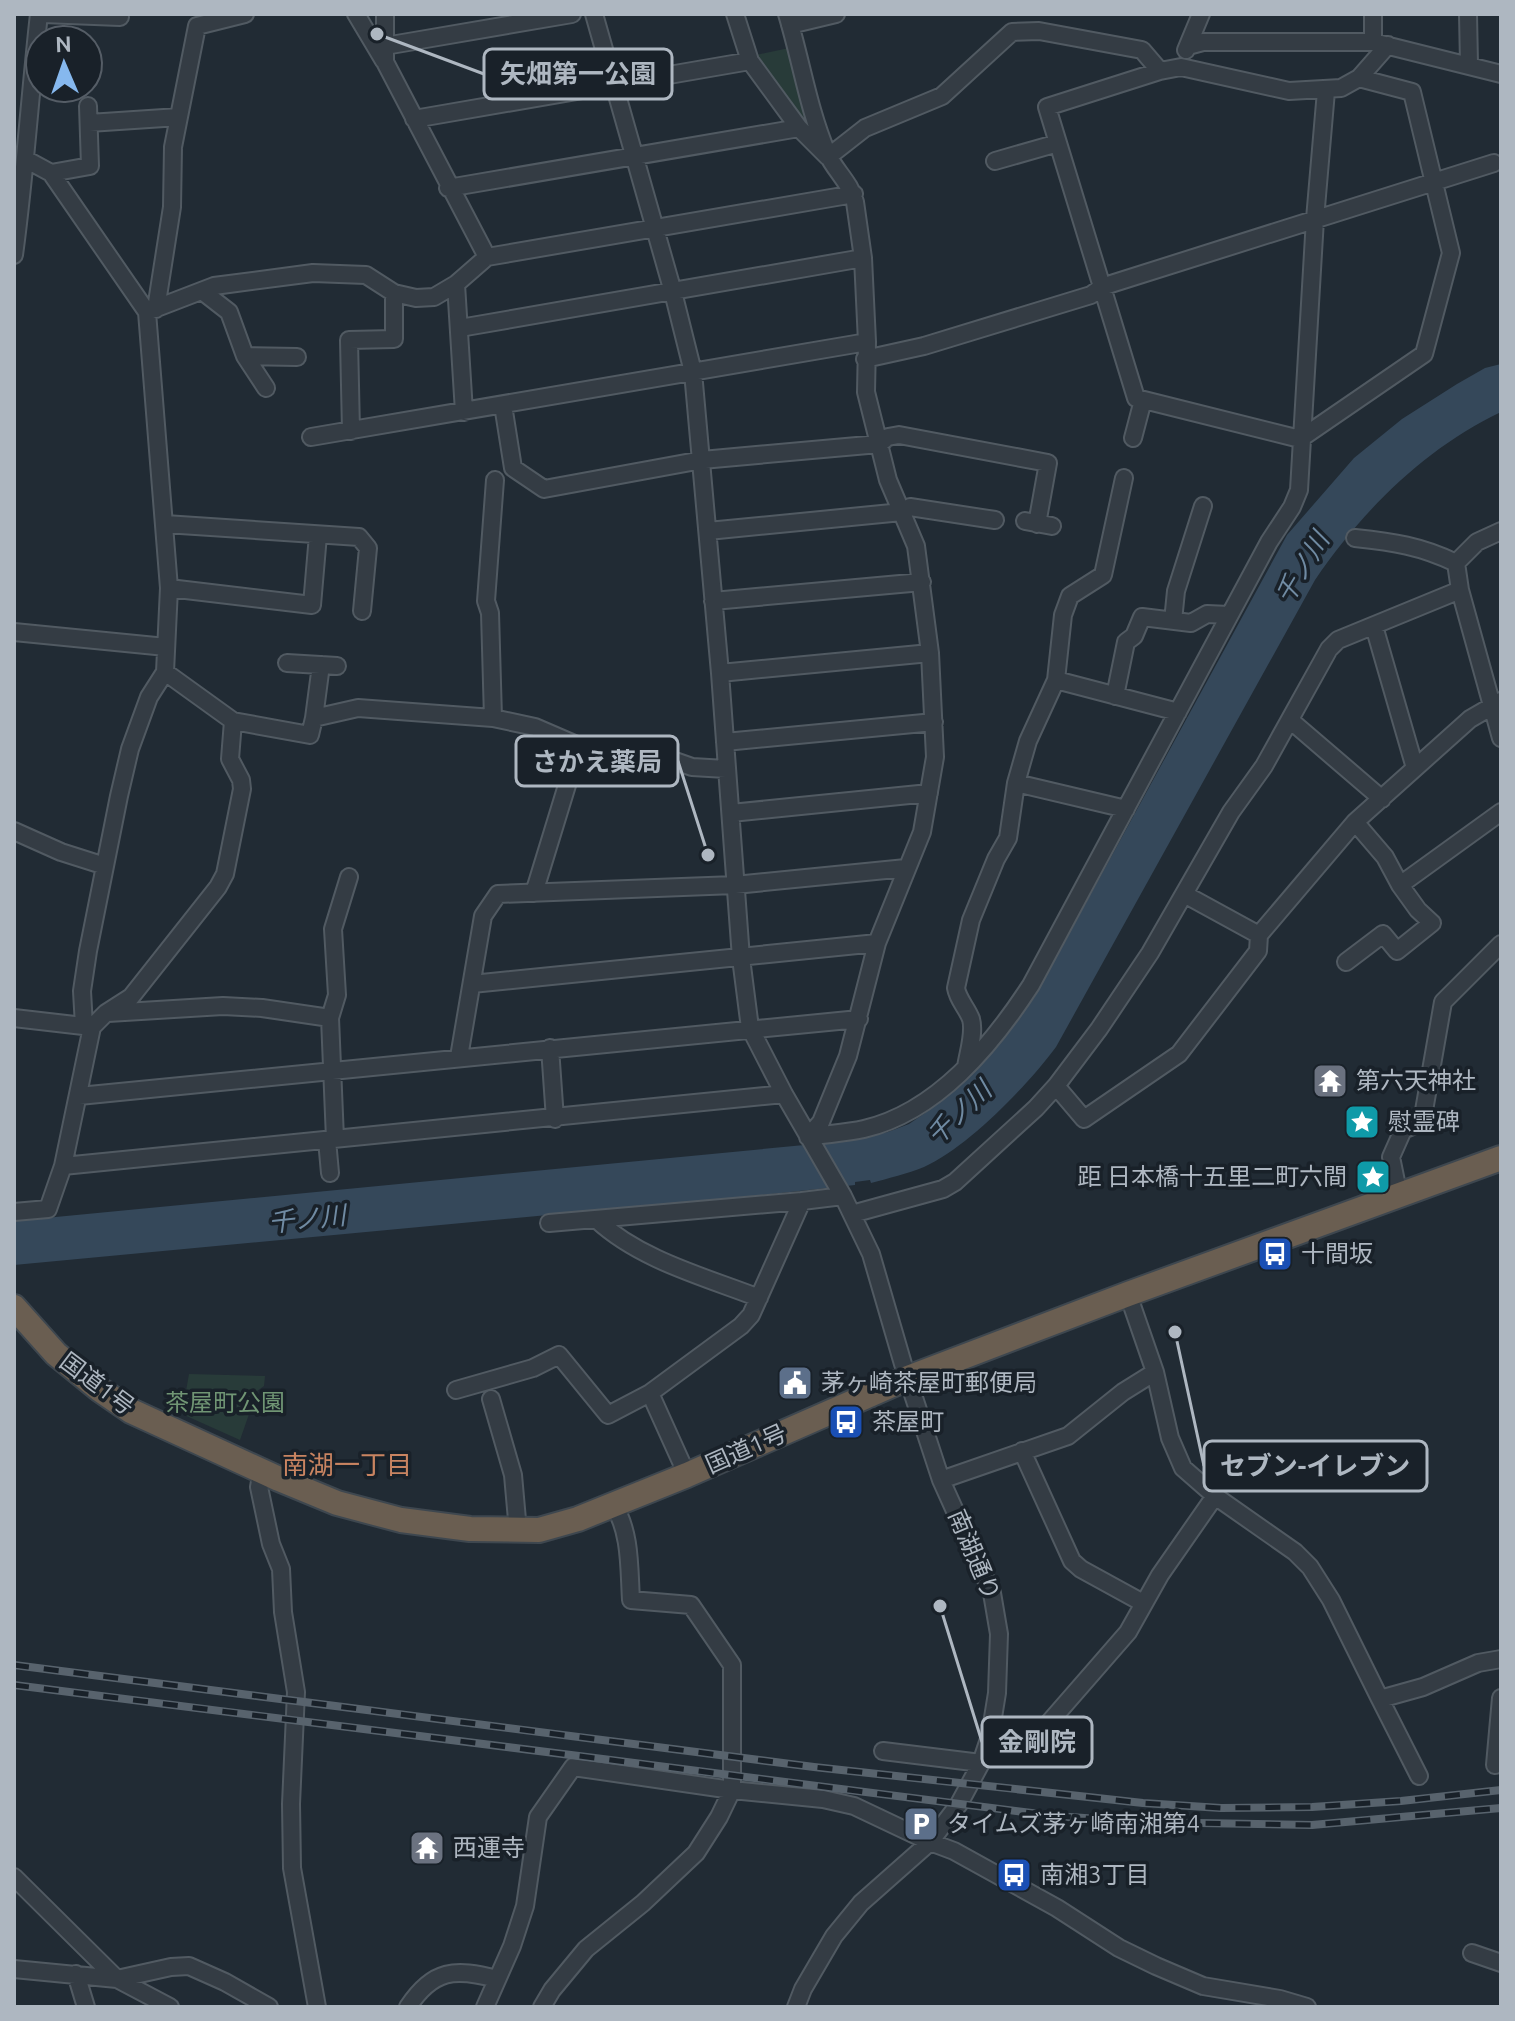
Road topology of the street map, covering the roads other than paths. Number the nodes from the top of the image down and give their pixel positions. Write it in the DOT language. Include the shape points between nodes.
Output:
graph roads {
  1 [pos="41,14"];
  2 [pos="245,14"];
  3 [pos="356,14"];
  4 [pos="385,14"];
  5 [pos="572,14"];
  6 [pos="594,14"];
  7 [pos="735,14"];
  8 [pos="836,14"];
  9 [pos="1201,14"];
  10 [pos="1373,14"];
  11 [pos="1468,14"];
  12 [pos="120,17"];
  13 [pos="789,20"];
  14 [pos="1380,44"];
  15 [pos="1188,46"];
  16 [pos="385,54"];
  17 [pos="750,61"];
  18 [pos="1469,64"];
  19 [pos="1181,67"];
  20 [pos="1160,71"];
  21 [pos="1501,74"];
  22 [pos="1359,78"];
  23 [pos="23,83"];
  24 [pos="614,85"];
  25 [pos="1326,91"];
  26 [pos="179,117"];
  27 [pos="414,119"];
  28 [pos="799,128"];
  29 [pos="1058,143"];
  30 [pos="828,157"];
  31 [pos="634,158"];
  32 [pos="27,160"];
  33 [pos="995,161"];
  34 [pos="1494,163"];
  35 [pos="51,173"];
  36 [pos="1434,182"];
  37 [pos="448,188"];
  38 [pos="854,194"];
  39 [pos="1315,219"];
  40 [pos="655,228"];
  41 [pos="14,255"];
  42 [pos="487,257"];
  43 [pos="863,258"];
  44 [pos="456,284"];
  45 [pos="1102,287"];
  46 [pos="202,291"];
  47 [pos="673,292"];
  48 [pos="394,293"];
  49 [pos="151,310"];
  50 [pos="460,328"];
  51 [pos="867,342"];
  52 [pos="245,356"];
  53 [pos="297,357"];
  54 [pos="865,359"];
  55 [pos="693,372"];
  56 [pos="266,388"];
  57 [pos="1143,400"];
  58 [pos="503,405"];
  59 [pos="464,412"];
  60 [pos="351,431"];
  61 [pos="311,437"];
  62 [pos="1133,438"];
  63 [pos="1300,439"];
  64 [pos="879,444"];
  65 [pos="702,460"];
  66 [pos="1124,478"];
  67 [pos="495,480"];
  68 [pos="1203,506"];
  69 [pos="902,512"];
  70 [pos="995,520"];
  71 [pos="165,524"];
  72 [pos="1038,524"];
  73 [pos="708,531"];
  74 [pos="1501,531"];
  75 [pos="318,535"];
  76 [pos="1355,538"];
  77 [pos="1456,563"];
  78 [pos="922,582"];
  79 [pos="169,588"];
  80 [pos="1460,590"];
  81 [pos="713,601"];
  82 [pos="362,611"];
  83 [pos="1229,615"];
  84 [pos="1173,621"];
  85 [pos="1374,626"];
  86 [pos="14,632"];
  87 [pos="166,647"];
  88 [pos="930,653"];
  89 [pos="287,663"];
  90 [pos="165,672"];
  91 [pos="720,673"];
  92 [pos="1056,680"];
  93 [pos="1115,696"];
  94 [pos="1497,703"];
  95 [pos="1178,712"];
  96 [pos="314,718"];
  97 [pos="493,718"];
  98 [pos="1290,720"];
  99 [pos="233,721"];
  100 [pos="934,722"];
  101 [pos="1501,738"];
  102 [pos="725,742"];
  103 [pos="579,746"];
  104 [pos="1415,768"];
  105 [pos="726,769"];
  106 [pos="1016,783"];
  107 [pos="929,793"];
  108 [pos="1382,799"];
  109 [pos="1126,809"];
  110 [pos="1501,812"];
  111 [pos="731,813"];
  112 [pos="1355,822"];
  113 [pos="14,831"];
  114 [pos="105,866"];
  115 [pos="906,868"];
  116 [pos="349,877"];
  117 [pos="735,885"];
  118 [pos="1400,885"];
  119 [pos="534,893"];
  120 [pos="1184,894"];
  121 [pos="1259,935"];
  122 [pos="877,943"];
  123 [pos="1501,944"];
  124 [pos="741,958"];
  125 [pos="1346,962"];
  126 [pos="472,984"];
  127 [pos="106,1013"];
  128 [pos="14,1018"];
  129 [pos="330,1018"];
  130 [pos="859,1019"];
  131 [pos="88,1026"];
  132 [pos="750,1028"];
  133 [pos="550,1048"];
  134 [pos="459,1057"];
  135 [pos="966,1067"];
  136 [pos="332,1070"];
  137 [pos="1056,1086"];
  138 [pos="784,1094"];
  139 [pos="79,1096"];
  140 [pos="555,1119"];
  141 [pos="808,1137"];
  142 [pos="331,1140"];
  143 [pos="1501,1158"];
  144 [pos="63,1166"];
  145 [pos="330,1173"];
  146 [pos="843,1196"];
  147 [pos="1399,1196"];
  148 [pos="802,1201"];
  149 [pos="14,1212"];
  150 [pos="852,1214"];
  151 [pos="597,1220"];
  152 [pos="549,1223"];
  153 [pos="1128,1294"];
  154 [pos="759,1298"];
  155 [pos="14,1307"];
  156 [pos="14,1323"];
  157 [pos="56,1354"];
  158 [pos="1155,1372"];
  159 [pos="908,1378"];
  160 [pos="456,1390"];
  161 [pos="650,1393"];
  162 [pos="491,1399"];
  163 [pos="1022,1451"];
  164 [pos="262,1470"];
  165 [pos="687,1475"];
  166 [pos="941,1480"];
  167 [pos="1215,1496"];
  168 [pos="613,1504"];
  169 [pos="518,1531"];
  170 [pos="1143,1603"];
  171 [pos="1501,1659"];
  172 [pos="1501,1698"];
  173 [pos="1380,1699"];
  174 [pos="1040,1733"];
  175 [pos="883,1751"];
  176 [pos="981,1763"];
  177 [pos="1495,1765"];
  178 [pos="1419,1776"];
  179 [pos="732,1790"];
  180 [pos="930,1842"];
  181 [pos="14,1877"];
  182 [pos="1472,1953"];
  183 [pos="1501,1963"];
  184 [pos="14,1969"];
  185 [pos="76,1974"];
  186 [pos="117,1979"];
  187 [pos="497,1979"];
  188 [pos="86,2007"];
  189 [pos="170,2007"];
  190 [pos="269,2007"];
  191 [pos="317,2007"];
  192 [pos="408,2007"];
  193 [pos="485,2007"];
  194 [pos="542,2007"];
  195 [pos="796,2007"];
  196 [pos="1307,2007"];
  1 -- 12 [label="street"];
  1 -- 23 [label="street"];
  2 -- 26 [label="street" via="197,26"];
  3 -- 16 [label="street"];
  4 -- 16 [label="street"];
  5 -- 16 [label="street"];
  6 -- 24 [label="street, 南湖通り"];
  7 -- 17 [label="street"];
  8 -- 13 [label="street"];
  9 -- 15 [label="street"];
  10 -- 14 [label="street"];
  11 -- 18 [label="street"];
  13 -- 30 [label="street"];
  14 -- 15 [label="street"];
  14 -- 18 [label="street"];
  14 -- 22 [label="street"];
  15 -- 19 [label="street"];
  16 -- 27 [label="street"];
  17 -- 24 [label="street"];
  17 -- 28 [label="street"];
  18 -- 21 [label="street"];
  19 -- 20 [label="street"];
  19 -- 25 [label="street" via="1289,91"];
  20 -- 29 [label="street" via="1047,107"];
  20 -- 30 [label="street" via="1142,50 1039,31 1012,32 942,96 865,128"];
  22 -- 25 [label="street"];
  22 -- 36 [label="street" via="1412,92"];
  23 -- 32 [label="street"];
  24 -- 27 [label="street"];
  24 -- 31 [label="street, 南湖通り"];
  25 -- 39 [label="street"];
  26 -- 35 [label="street" via="88,114 90,166"];
  26 -- 49 [label="street" via="172,207"];
  27 -- 37 [label="street"];
  28 -- 30 [label="street"];
  28 -- 31 [label="street"];
  29 -- 33 [label="street"];
  29 -- 45 [label="street"];
  30 -- 38 [label="street"];
  31 -- 37 [label="street"];
  31 -- 40 [label="street, 南湖通り"];
  32 -- 35 [label="street"];
  32 -- 41 [label="street"];
  34 -- 36 [label="street"];
  35 -- 49 [label="street"];
  36 -- 39 [label="street"];
  36 -- 63 [label="street" via="1451,253 1424,354"];
  37 -- 42 [label="street"];
  38 -- 40 [label="street"];
  38 -- 43 [label="street"];
  39 -- 45 [label="street"];
  39 -- 63 [label="street"];
  40 -- 42 [label="street"];
  40 -- 47 [label="street, 南湖通り"];
  42 -- 44 [label="street"];
  43 -- 47 [label="street"];
  43 -- 51 [label="street"];
  44 -- 48 [label="street" via="434,297"];
  44 -- 50 [label="street"];
  45 -- 54 [label="street" via="1091,295"];
  45 -- 57 [label="street" via="1136,398"];
  46 -- 48 [label="street" via="282,276 348,273 366,275"];
  46 -- 49 [label="street"];
  46 -- 52 [label="street" via="229,312"];
  47 -- 50 [label="street"];
  47 -- 55 [label="street, 南湖通り"];
  48 -- 60 [label="street" via="394,339 349,340"];
  49 -- 71 [label="street"];
  50 -- 59 [label="street"];
  51 -- 54 [label="street"];
  51 -- 55 [label="street"];
  52 -- 53 [label="street"];
  52 -- 56 [label="street"];
  54 -- 64 [label="street" via="866,392"];
  55 -- 58 [label="street"];
  55 -- 65 [label="street, 南湖通り"];
  57 -- 62 [label="street"];
  57 -- 63 [label="street"];
  58 -- 59 [label="street"];
  58 -- 65 [label="street" via="513,468 544,489"];
  59 -- 60 [label="street"];
  60 -- 61 [label="street"];
  63 -- 83 [label="street" via="1299,490"];
  64 -- 65 [label="street"];
  64 -- 69 [label="street"];
  64 -- 72 [label="street" via="899,435 1048,463"];
  65 -- 73 [label="street, 南湖通り"];
  66 -- 92 [label="street" via="1103,575 1070,596 1063,615"];
  67 -- 97 [label="street" via="486,601"];
  68 -- 84 [label="street" via="1176,591"];
  69 -- 70 [label="street" via="910,507"];
  69 -- 73 [label="street"];
  69 -- 78 [label="street" via="916,546"];
  71 -- 75 [label="street"];
  71 -- 79 [label="street"];
  73 -- 81 [label="street, 南湖通り"];
  74 -- 77 [label="street" via="1477,542"];
  75 -- 79 [label="street" via="312,605"];
  75 -- 82 [label="street" via="359,537 368,548"];
  76 -- 77 [label="street" via="1427,549"];
  77 -- 80 [label="street"];
  78 -- 81 [label="street"];
  78 -- 88 [label="street"];
  79 -- 87 [label="street"];
  80 -- 85 [label="street"];
  80 -- 94 [label="street"];
  81 -- 91 [label="street, 南湖通り"];
  83 -- 84 [label="street"];
  83 -- 95 [label="street"];
  84 -- 93 [label="street" via="1142,617 1126,642"];
  85 -- 98 [label="street" via="1329,649"];
  85 -- 104 [label="street"];
  86 -- 87 [label="street"];
  87 -- 90 [label="street"];
  88 -- 91 [label="street"];
  88 -- 100 [label="street"];
  89 -- 96 [label="street" via="329,666"];
  90 -- 99 [label="street"];
  90 -- 114 [label="street" via="149,697 130,749"];
  91 -- 102 [label="street, 南湖通り"];
  92 -- 93 [label="street"];
  92 -- 106 [label="street" via="1034,725"];
  93 -- 95 [label="street"];
  94 -- 101 [label="street"];
  94 -- 104 [label="street" via="1470,719"];
  95 -- 109 [label="street"];
  96 -- 97 [label="street" via="358,708"];
  96 -- 99 [label="street" via="310,735"];
  97 -- 103 [label="street" via="535,727"];
  98 -- 108 [label="street"];
  98 -- 120 [label="street"];
  99 -- 127 [label="street" via="230,759 242,789 225,874 131,997"];
  100 -- 102 [label="street"];
  100 -- 107 [label="street"];
  102 -- 105 [label="street, 南湖通り"];
  103 -- 105 [label="street"];
  103 -- 119 [label="street"];
  104 -- 108 [label="street"];
  105 -- 111 [label="street, 南湖通り"];
  106 -- 109 [label="street"];
  106 -- 135 [label="street" via="1008,838 971,920 956,988 971,1017"];
  107 -- 111 [label="street"];
  107 -- 115 [label="street" via="922,832"];
  108 -- 112 [label="street"];
  109 -- 135 [label="street" via="1031,985"];
  110 -- 118 [label="street"];
  111 -- 117 [label="street, 南湖通り"];
  112 -- 118 [label="street" via="1385,857"];
  112 -- 121 [label="street"];
  113 -- 114 [label="street"];
  114 -- 131 [label="street" via="82,991"];
  115 -- 117 [label="street"];
  115 -- 122 [label="street"];
  116 -- 129 [label="street" via="333,929 337,995"];
  117 -- 119 [label="street"];
  117 -- 124 [label="street, 南湖通り"];
  118 -- 125 [label="street" via="1432,923 1397,951 1383,934"];
  119 -- 126 [label="street" via="498,894 483,916"];
  120 -- 121 [label="street"];
  120 -- 137 [label="street" via="1142,966"];
  121 -- 137 [label="street" via="1258,951 1179,1054 1084,1119"];
  122 -- 124 [label="street"];
  122 -- 130 [label="street"];
  123 -- 147 [label="street" via="1443,1002 1422,1122 1403,1130 1391,1157"];
  124 -- 126 [label="street"];
  124 -- 132 [label="street, 南湖通り"];
  126 -- 134 [label="street"];
  127 -- 129 [label="street" via="223,1006"];
  127 -- 131 [label="street"];
  128 -- 131 [label="street"];
  129 -- 136 [label="street"];
  130 -- 132 [label="street"];
  130 -- 141 [label="street" via="821,1122"];
  131 -- 139 [label="street"];
  132 -- 133 [label="street"];
  132 -- 138 [label="street, 南湖通り"];
  133 -- 134 [label="street"];
  133 -- 140 [label="street"];
  134 -- 136 [label="street"];
  135 -- 141 [label="street" via="906,1112 865,1129"];
  136 -- 139 [label="street"];
  136 -- 142 [label="street"];
  137 -- 150 [label="street" via="955,1182"];
  138 -- 140 [label="street"];
  138 -- 141 [label="street, 南湖通り"];
  139 -- 144 [label="street"];
  140 -- 142 [label="street"];
  141 -- 146 [label="street, 南湖通り"];
  142 -- 144 [label="street"];
  142 -- 145 [label="street"];
  143 -- 147 [label="highway, 国道1号"];
  144 -- 149 [label="street" via="48,1209"];
  146 -- 148 [label="street"];
  146 -- 150 [label="street, 南湖通り"];
  147 -- 153 [label="highway, 国道1号"];
  148 -- 151 [label="street"];
  148 -- 154 [label="street"];
  150 -- 159 [label="street, 南湖通り" via="871,1254"];
  151 -- 152 [label="street"];
  151 -- 154 [label="street" via="674,1266"];
  153 -- 158 [label="street"];
  153 -- 159 [label="highway, 国道1号"];
  154 -- 161 [label="street" via="741,1326"];
  155 -- 157 [label="highway, 国道1号"];
  156 -- 157 [label="street"];
  157 -- 164 [label="highway, 国道1号" via="131,1411"];
  158 -- 163 [label="street" via="1068,1436"];
  158 -- 167 [label="street" via="1176,1456"];
  159 -- 165 [label="highway, 国道1号"];
  159 -- 166 [label="street, 南湖通り"];
  160 -- 161 [label="street" via="559,1355 608,1415"];
  161 -- 165 [label="street"];
  162 -- 169 [label="street" via="513,1475"];
  163 -- 166 [label="street"];
  163 -- 170 [label="street" via="1072,1561"];
  164 -- 169 [label="highway, 国道1号" via="337,1503 384,1516"];
  164 -- 191 [label="street" via="259,1487 281,1569 296,1692 292,1868"];
  165 -- 168 [label="highway, 国道1号"];
  166 -- 176 [label="street, 南湖通り" via="997,1613 996,1713"];
  167 -- 170 [label="street"];
  167 -- 173 [label="street" via="1310,1567"];
  168 -- 169 [label="highway, 国道1号" via="539,1530"];
  168 -- 179 [label="street" via="627,1546 631,1600 691,1605 732,1665"];
  170 -- 174 [label="street" via="1128,1632"];
  171 -- 173 [label="street"];
  172 -- 177 [label="street"];
  173 -- 178 [label="street"];
  175 -- 176 [label="street"];
  176 -- 180 [label="street, 南湖通り"];
  179 -- 180 [label="street" via="854,1806"];
  179 -- 187 [label="street" via="573,1767 538,1817 525,1906"];
  179 -- 194 [label="street" via="696,1853 586,1949"];
  180 -- 195 [label="street, 南湖通り" via="861,1903 834,1936"];
  180 -- 196 [label="street" via="1156,1966 1203,1986"];
  181 -- 186 [label="street"];
  182 -- 183 [label="street"];
  184 -- 185 [label="street"];
  185 -- 186 [label="street"];
  185 -- 188 [label="street"];
  186 -- 189 [label="street"];
  186 -- 190 [label="street" via="189,1966"];
  187 -- 192 [label="street" via="463,1972 436,1977"];
  187 -- 193 [label="street"];
}
